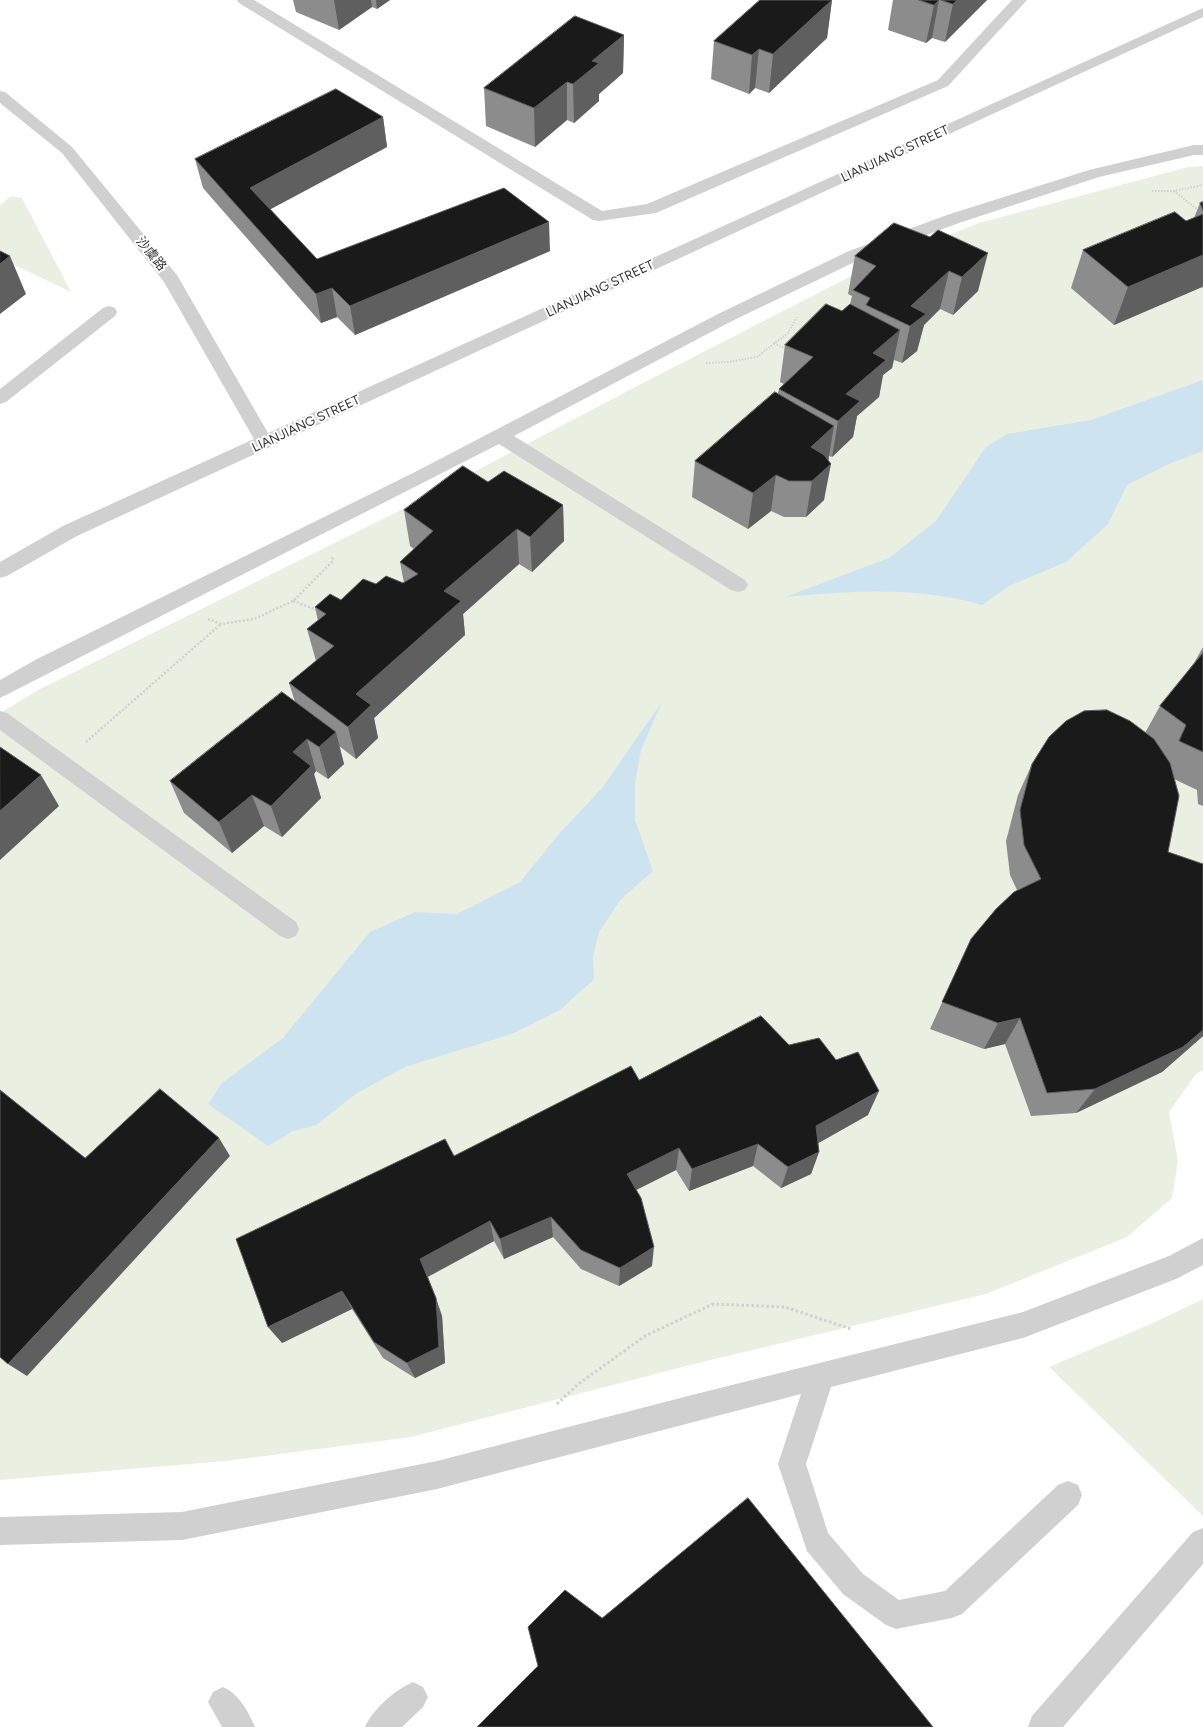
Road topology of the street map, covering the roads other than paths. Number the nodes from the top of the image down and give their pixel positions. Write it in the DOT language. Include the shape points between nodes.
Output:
graph roads {
  1 [pos="244,0"];
  2 [pos="1020,0"];
  3 [pos="1203,12"];
  4 [pos="0,96"];
  5 [pos="1203,150"];
  6 [pos="109,312"];
  7 [pos="0,398"];
  8 [pos="500,436"];
  9 [pos="265,443"];
  10 [pos="0,571"];
  11 [pos="738,585"];
  12 [pos="0,690"];
  13 [pos="0,719"];
  14 [pos="288,929"];
  15 [pos="1203,1251"];
  16 [pos="821,1376"];
  17 [pos="1068,1495"];
  18 [pos="0,1531"];
  19 [pos="1203,1542"];
  20 [pos="413,1697"];
  21 [pos="224,1702"];
  22 [pos="240,1727"];
  23 [pos="380,1727"];
  24 [pos="1043,1727"];
  1 -- 2 [label="street" via="599,216 650,209 943,83"];
  3 -- 9 [label="street, LIANJIANG STREET"];
  4 -- 9 [label="street, 沙虞路" via="67,150 171,279"];
  5 -- 8 [label="street" via="1095,173 953,219 855,255 726,317"];
  6 -- 7 [label="street"];
  8 -- 11 [label="street"];
  8 -- 12 [label="street" via="44,665"];
  9 -- 10 [label="street, LIANJIANG STREET" via="70,531"];
  13 -- 14 [label="street"];
  15 -- 16 [label="street" via="1176,1266 1023,1325"];
  16 -- 17 [label="street" via="792,1464 817,1541 853,1584 896,1615 952,1604"];
  16 -- 18 [label="street" via="437,1475 182,1526"];
  19 -- 24 [label="street"];
  20 -- 23 [label="street"];
  21 -- 22 [label="street"];
}
